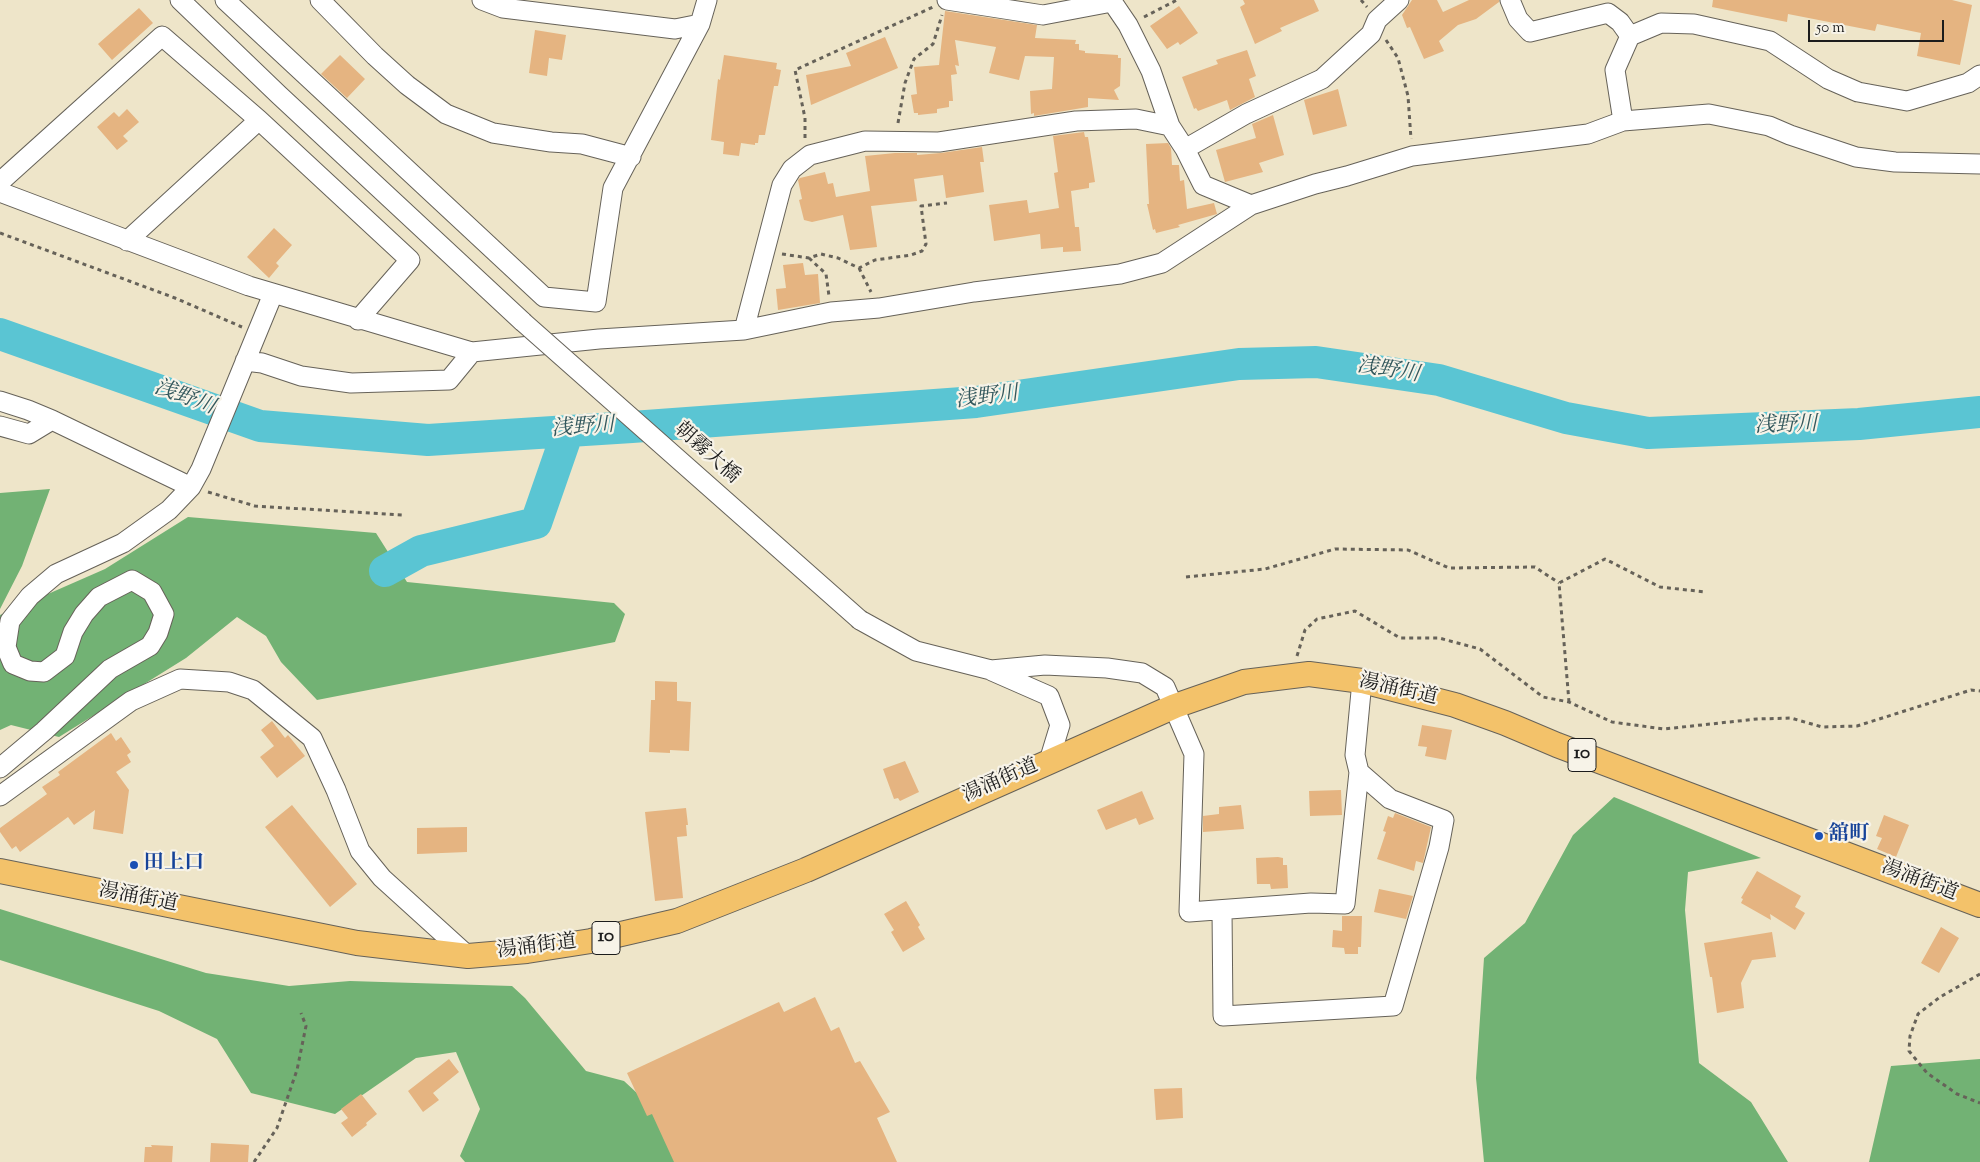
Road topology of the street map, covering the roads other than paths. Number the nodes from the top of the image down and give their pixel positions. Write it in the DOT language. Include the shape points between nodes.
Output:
graph roads {
  1 [pos="180,0"];
  2 [pos="225,0"];
  3 [pos="320,0"];
  4 [pos="482,0"];
  5 [pos="707,0"];
  6 [pos="947,0"];
  7 [pos="1399,0"];
  8 [pos="1510,0"];
  9 [pos="1111,1"];
  10 [pos="700,24"];
  11 [pos="1630,36"];
  12 [pos="1980,75"];
  13 [pos="259,120"];
  14 [pos="1623,121"];
  15 [pos="1170,126"];
  16 [pos="1185,149"];
  17 [pos="631,157"];
  18 [pos="1980,164"];
  19 [pos="0,182"];
  20 [pos="0,192"];
  21 [pos="1251,205"];
  22 [pos="127,241"];
  23 [pos="273,294"];
  24 [pos="358,320"];
  25 [pos="744,330"];
  26 [pos="472,352"];
  27 [pos="244,365"];
  28 [pos="0,402"];
  29 [pos="52,420"];
  30 [pos="0,426"];
  31 [pos="191,487"];
  32 [pos="991,670"];
  33 [pos="1362,681"];
  34 [pos="1175,706"];
  35 [pos="1049,761"];
  36 [pos="0,768"];
  37 [pos="1360,772"];
  38 [pos="0,796"];
  39 [pos="0,871"];
  40 [pos="1980,905"];
  41 [pos="1222,910"];
  42 [pos="468,956"];
  1 -- 32 [label="street, 朝霧大橋, bridge" via="523,322 860,620 916,651"];
  2 -- 17 [label="street" via="544,297 596,302 613,188"];
  3 -- 17 [label="street" via="407,85 446,114 493,133 582,144"];
  4 -- 10 [label="street" via="503,8 675,29"];
  5 -- 10 [label="street"];
  6 -- 9 [label="street" via="1043,14"];
  7 -- 16 [label="street" via="1377,20 1371,34 1322,79 1246,114"];
  8 -- 11 [label="street" via="1518,19 1530,32 1608,13"];
  9 -- 15 [label="street" via="1128,25 1151,71"];
  10 -- 17 [label="street"];
  11 -- 12 [label="street" via="1661,23 1694,24 1770,41 1828,79 1858,92 1907,101 1968,83"];
  11 -- 14 [label="street" via="1615,70"];
  13 -- 19 [label="street" via="162,36"];
  13 -- 22 [label="street"];
  13 -- 24 [label="street" via="410,260"];
  14 -- 18 [label="street" via="1709,114 1769,126 1856,157 1895,162"];
  14 -- 21 [label="street" via="1588,134 1412,156"];
  15 -- 16 [label="street"];
  15 -- 25 [label="street" via="1136,119 1076,121 939,142 865,141 810,155 792,169 782,185"];
  16 -- 21 [label="street" via="1203,185"];
  20 -- 22 [label="street"];
  21 -- 25 [label="street" via="1162,263 1120,274 831,312"];
  22 -- 23 [label="street"];
  23 -- 24 [label="street"];
  23 -- 27 [label="street"];
  24 -- 26 [label="street"];
  25 -- 26 [label="street" via="599,339"];
  26 -- 27 [label="street" via="449,380 350,382 302,376 262,364"];
  27 -- 31 [label="street"];
  28 -- 29 [label="street"];
  29 -- 30 [label="street" via="29,434"];
  29 -- 31 [label="street"];
  31 -- 36 [label="street" via="170,510 123,543 56,574 30,596 10,621 6,647 12,664 44,672 65,656 73,632 99,597 132,580 152,592 164,614 150,646 110,669"];
  32 -- 34 [label="street" via="1045,665 1142,672 1165,687"];
  32 -- 35 [label="street" via="1049,696 1060,725"];
  33 -- 34 [label="main road, 湯涌街道 / 10" via="1309,674 1244,682"];
  33 -- 37 [label="street" via="1355,755"];
  33 -- 40 [label="main road, 湯涌街道 / 10" via="1455,705 1506,723"];
  34 -- 35 [label="main road, 湯涌街道 / 10"];
  34 -- 41 [label="street" via="1194,754 1189,912"];
  35 -- 42 [label="main road, 湯涌街道 / 10" via="806,870 676,921 591,941"];
  37 -- 41 [label="street" via="1345,904 1311,903"];
  37 -- 41 [label="street" via="1390,799 1444,820 1392,1006 1223,1016"];
  38 -- 42 [label="street" via="131,701 180,679 229,682 253,690 312,738 360,851 382,878"];
  39 -- 42 [label="main road, 湯涌街道 / 10" via="357,943"];
}
